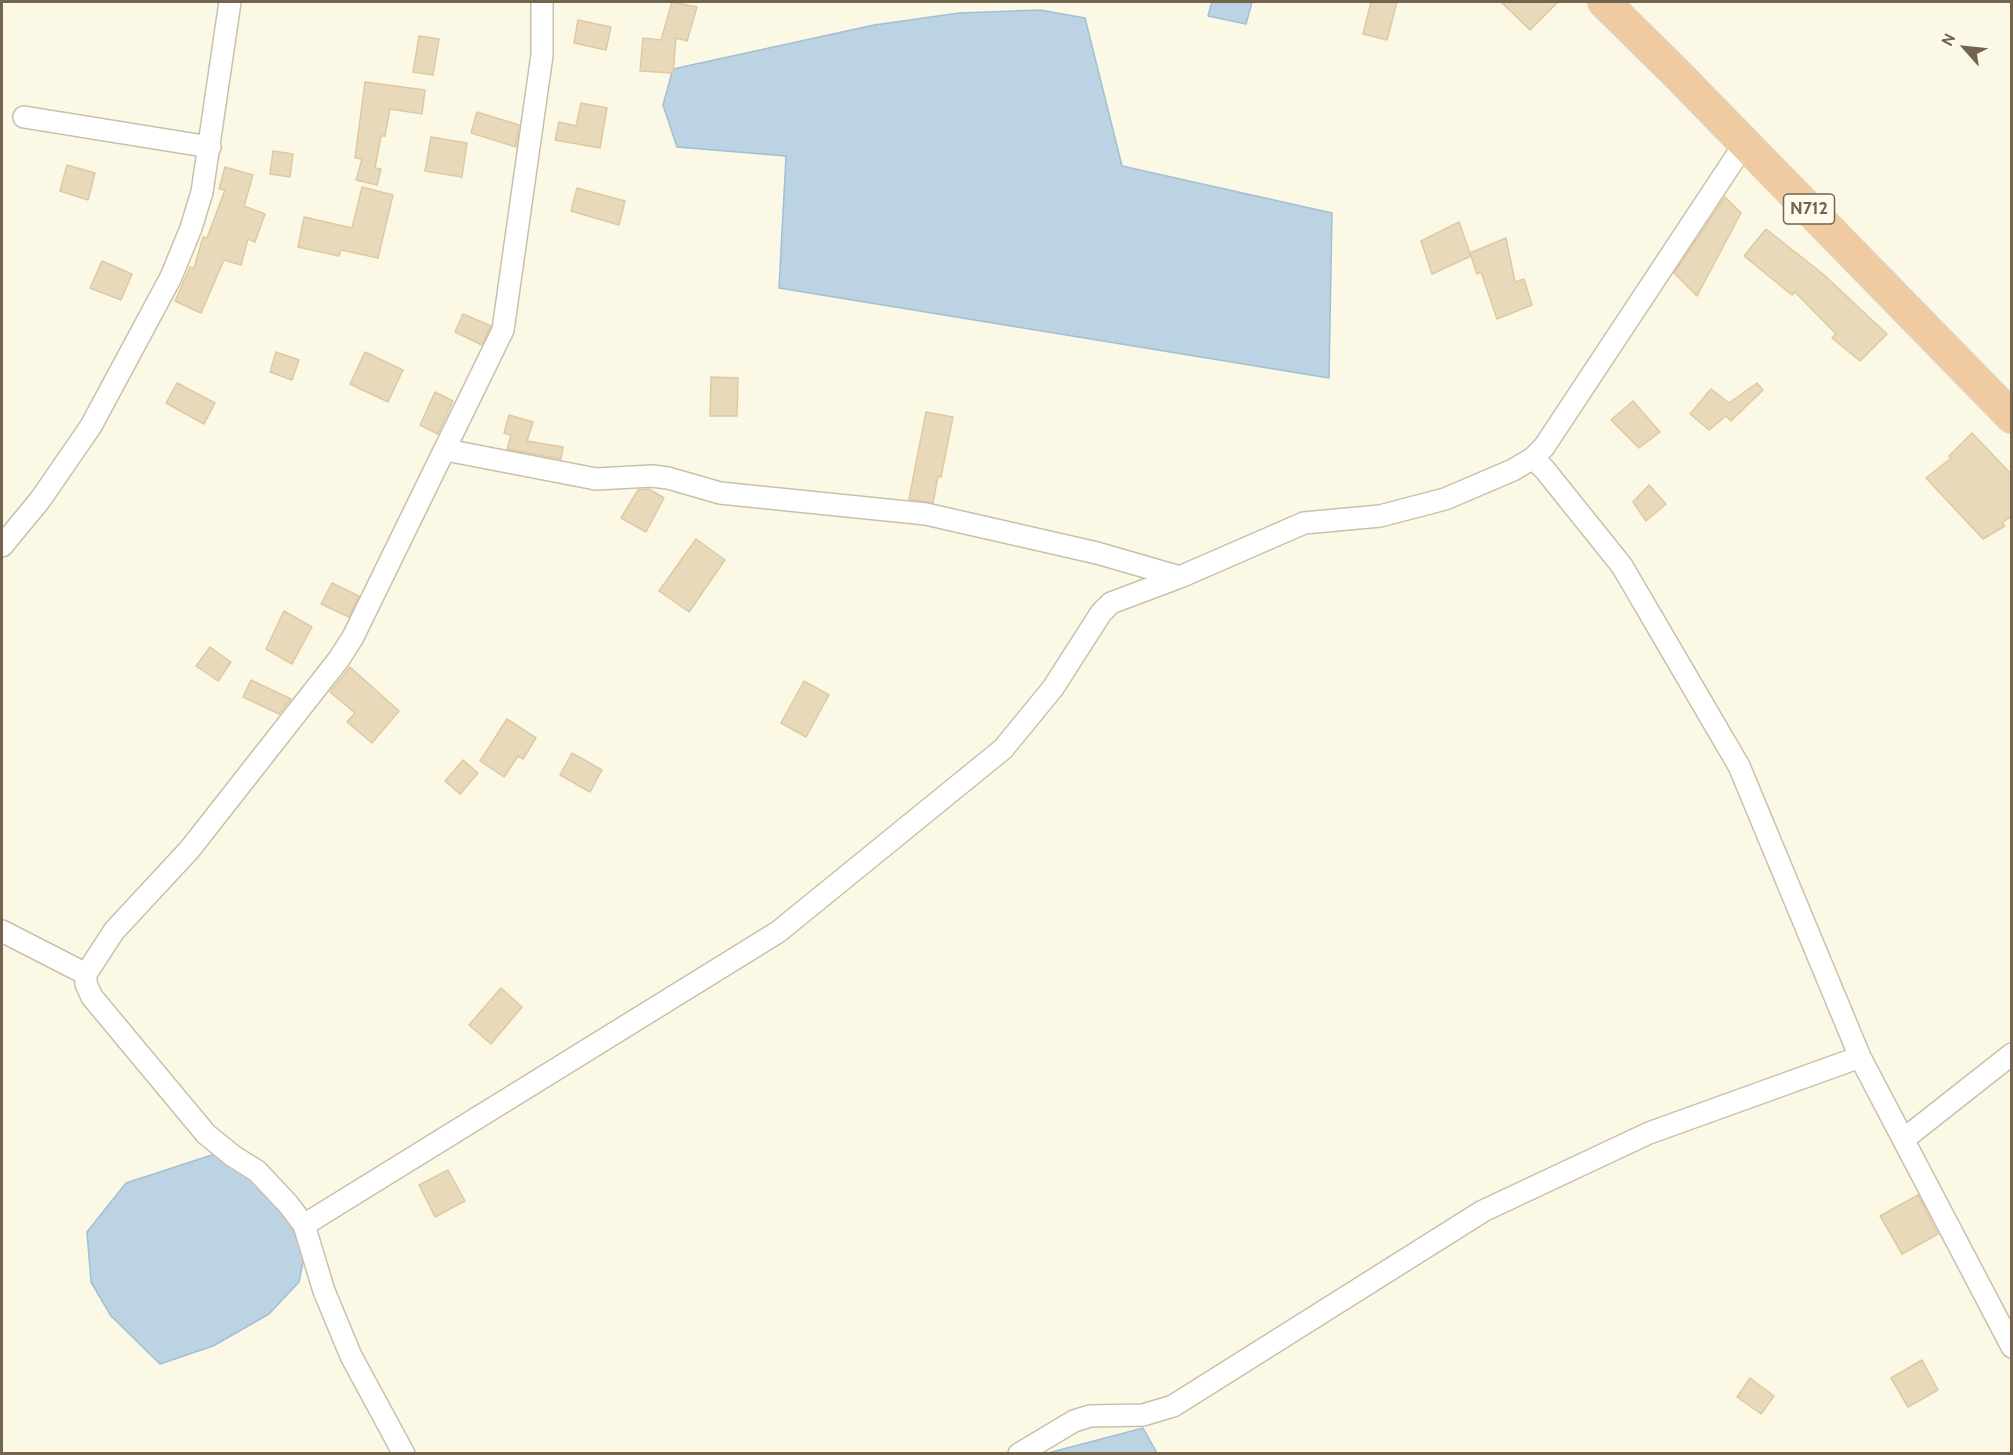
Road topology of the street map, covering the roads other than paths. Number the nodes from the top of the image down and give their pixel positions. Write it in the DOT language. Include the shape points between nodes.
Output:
graph roads {
  1 [pos="230,2"];
  2 [pos="542,2"];
  3 [pos="1604,2"];
  4 [pos="24,117"];
  5 [pos="1745,143"];
  6 [pos="210,147"];
  7 [pos="2012,417"];
  8 [pos="446,450"];
  9 [pos="1533,458"];
  10 [pos="2,546"];
  11 [pos="1180,577"];
  12 [pos="2,931"];
  13 [pos="86,974"];
  14 [pos="2012,1054"];
  15 [pos="1860,1057"];
  16 [pos="1904,1139"];
  17 [pos="304,1225"];
  18 [pos="2012,1347"];
  19 [pos="404,1454"];
  20 [pos="1019,1454"];
  1 -- 6 [label="street"];
  2 -- 8 [label="street" via="542,55 506,322"];
  3 -- 5 [label="highway, N712"];
  4 -- 6 [label="street"];
  5 -- 7 [label="highway, N712"];
  5 -- 9 [label="street"];
  6 -- 10 [label="street" via="202,192 171,277 91,426 40,500"];
  8 -- 11 [label="street" via="596,479 668,477 720,493 926,514 1097,553"];
  8 -- 13 [label="street" via="339,659 190,849 114,931"];
  9 -- 11 [label="street" via="1445,499 1380,516 1304,523"];
  9 -- 15 [label="street" via="1623,566 1739,766"];
  11 -- 17 [label="street" via="1111,603 1053,688 1003,749 778,932"];
  12 -- 13 [label="street"];
  13 -- 17 [label="street" via="92,997 206,1134 257,1171"];
  14 -- 16 [label="street"];
  15 -- 16 [label="street"];
  15 -- 20 [label="street" via="1649,1133 1483,1211 1173,1406 1143,1415 1090,1416 1074,1421"];
  16 -- 18 [label="street"];
  17 -- 19 [label="street" via="324,1291 351,1356"];
}
